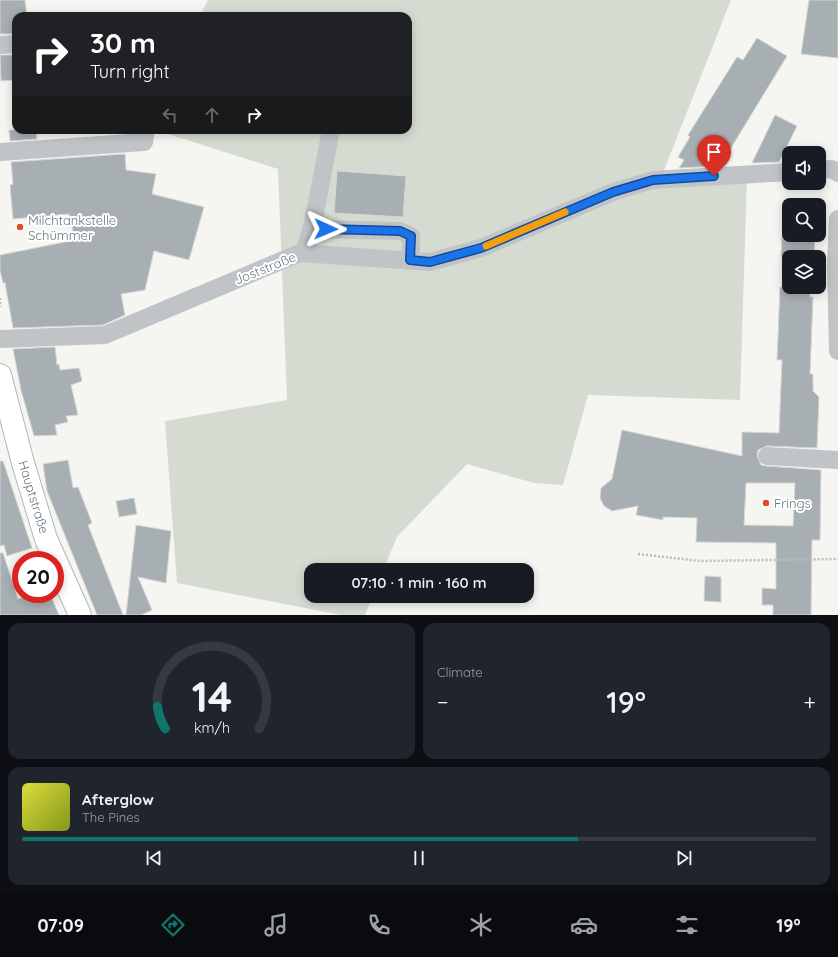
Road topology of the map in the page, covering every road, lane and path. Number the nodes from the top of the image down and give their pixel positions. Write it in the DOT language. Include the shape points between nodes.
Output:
graph roads {
  1 [pos="12,44"];
  2 [pos="0,45"];
  3 [pos="145,134"];
  4 [pos="330,134"];
  5 [pos="0,152"];
  6 [pos="826,169"];
  7 [pos="782,172"];
  8 [pos="838,173"];
  9 [pos="838,219"];
  10 [pos="311,229"];
  11 [pos="304,253"];
  12 [pos="410,260"];
  13 [pos="0,298"];
  14 [pos="0,307"];
  15 [pos="0,339"];
  16 [pos="838,351"];
  17 [pos="0,375"];
  18 [pos="767,456"];
  19 [pos="838,460"];
  20 [pos="638,554"];
  21 [pos="838,559"];
  22 [pos="80,615"];
  1 -- 2 [label="street"];
  3 -- 5 [label="street" via="144,142"];
  4 -- 10 [label="street"];
  6 -- 8 [label="street" via="832,169"];
  7 -- 12 [label="street, Joststraße" via="653,180 613,192 481,248 430,262"];
  9 -- 16 [label="street"];
  10 -- 11 [label="street"];
  10 -- 12 [label="street" via="400,231 411,236"];
  11 -- 12 [label="street, Joststraße"];
  11 -- 15 [label="street, Joststraße" via="104,335"];
  13 -- 14 [label="path"];
  17 -- 22 [label="main road, Hauptstraße" via="46,539"];
  18 -- 19 [label="street"];
  20 -- 21 [label="path" via="701,560"];
}
